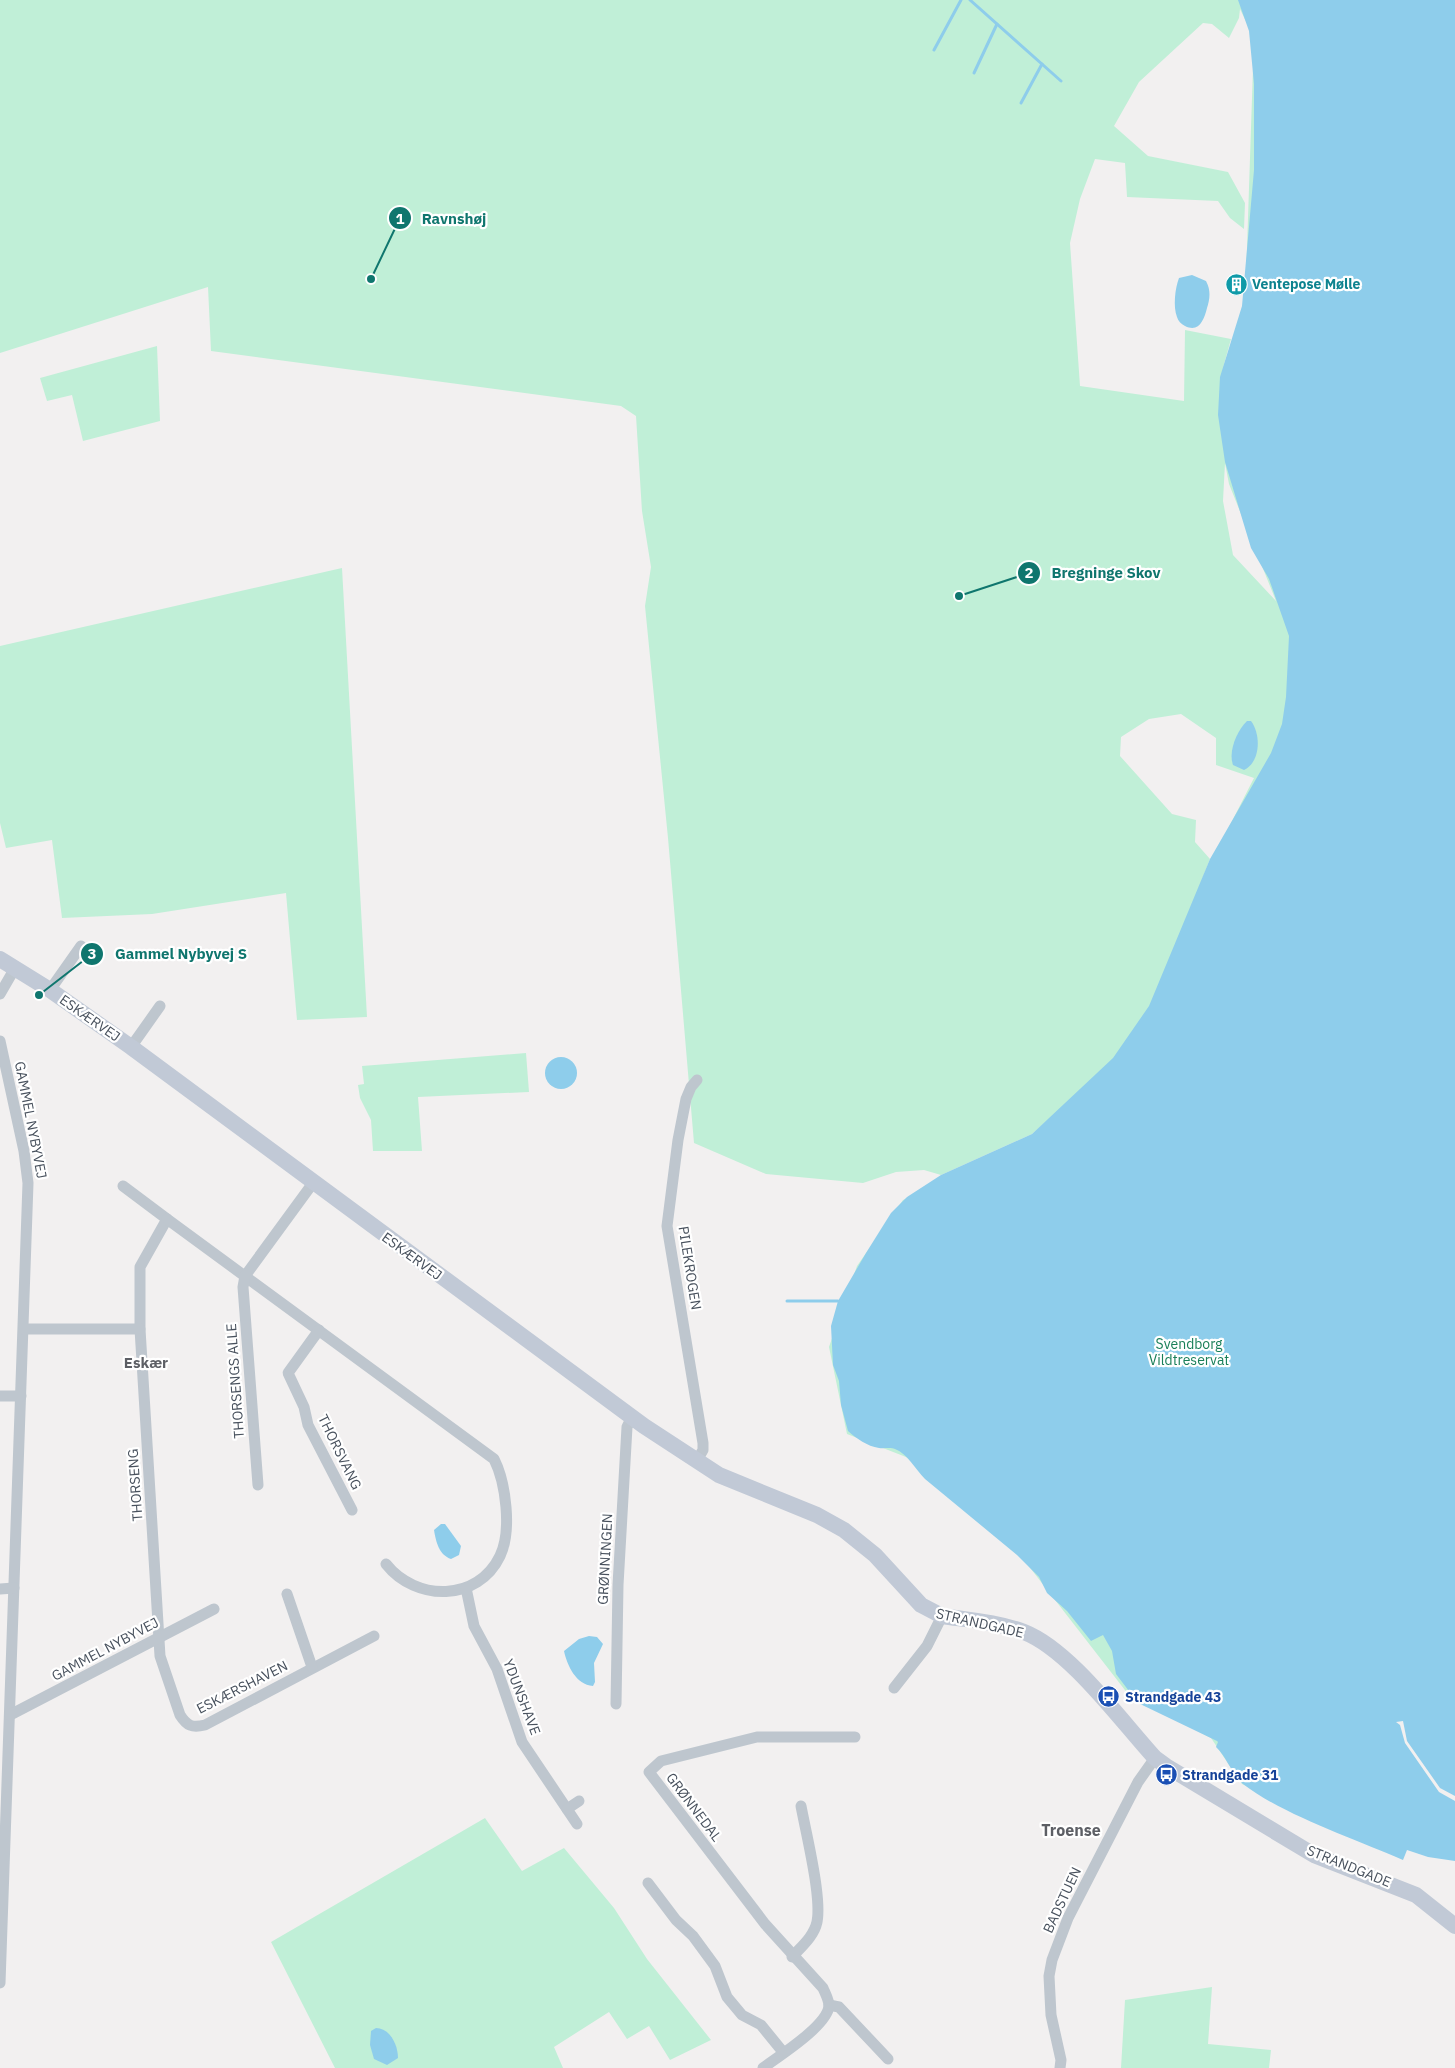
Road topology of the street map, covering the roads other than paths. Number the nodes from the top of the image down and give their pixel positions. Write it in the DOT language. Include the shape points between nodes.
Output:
graph roads {
  1 [pos="81,946"];
  2 [pos="0,959"];
  3 [pos="15,968"];
  4 [pos="50,990"];
  5 [pos="0,994"];
  6 [pos="160,1006"];
  7 [pos="0,1041"];
  8 [pos="130,1047"];
  9 [pos="697,1080"];
  10 [pos="313,1183"];
  11 [pos="123,1186"];
  12 [pos="167,1218"];
  13 [pos="245,1276"];
  14 [pos="24,1329"];
  15 [pos="140,1329"];
  16 [pos="319,1330"];
  17 [pos="0,1396"];
  18 [pos="22,1396"];
  19 [pos="632,1416"];
  20 [pos="696,1462"];
  21 [pos="258,1485"];
  22 [pos="352,1510"];
  23 [pos="386,1564"];
  24 [pos="14,1588"];
  25 [pos="466,1588"];
  26 [pos="0,1589"];
  27 [pos="287,1594"];
  28 [pos="214,1609"];
  29 [pos="942,1616"];
  30 [pos="374,1636"];
  31 [pos="160,1638"];
  32 [pos="312,1667"];
  33 [pos="894,1688"];
  34 [pos="616,1704"];
  35 [pos="10,1715"];
  36 [pos="855,1737"];
  37 [pos="1155,1758"];
  38 [pos="580,1801"];
  39 [pos="801,1806"];
  40 [pos="567,1809"];
  41 [pos="577,1824"];
  42 [pos="648,1882"];
  43 [pos="1455,1926"];
  44 [pos="792,1957"];
  45 [pos="0,1983"];
  46 [pos="829,2005"];
  47 [pos="783,2052"];
  48 [pos="892,2063"];
  49 [pos="763,2068"];
  50 [pos="1060,2068"];
  1 -- 4 [label="street, ESKÆRVEJ"];
  2 -- 3 [label="street, ESKÆRVEJ"];
  3 -- 4 [label="street, ESKÆRVEJ"];
  3 -- 5 [label="street"];
  4 -- 8 [label="street, ESKÆRVEJ"];
  6 -- 8 [label="street, ESKÆRVEJ"];
  7 -- 14 [label="street, GAMMEL NYBYVEJ" via="27,1167"];
  8 -- 10 [label="street, ESKÆRVEJ"];
  9 -- 20 [label="street, PILEKROGEN" via="686,1099 681,1123 667,1226 703,1443"];
  10 -- 13 [label="street"];
  10 -- 19 [label="street, ESKÆRVEJ"];
  11 -- 12 [label="street"];
  12 -- 13 [label="street"];
  12 -- 15 [label="street, THORSENG" via="140,1267"];
  13 -- 16 [label="street"];
  13 -- 21 [label="street, THORSENGS ALLE" via="243,1287"];
  14 -- 15 [label="street"];
  14 -- 18 [label="street, GAMMEL NYBYVEJ"];
  15 -- 31 [label="street, THORSENG"];
  16 -- 22 [label="street, THORSVANG" via="288,1373 304,1407 308,1425"];
  16 -- 25 [label="street" via="494,1459 500,1470 507,1522 504,1546 494,1567"];
  17 -- 18 [label="street"];
  18 -- 24 [label="street, GAMMEL NYBYVEJ"];
  19 -- 20 [label="street, ESKÆRVEJ"];
  19 -- 34 [label="street, GRØNNINGEN" via="627,1427"];
  20 -- 29 [label="street, STRANDGADE" via="731,1481 834,1524 868,1549 921,1605"];
  23 -- 25 [label="street" via="401,1579 421,1590 444,1593"];
  24 -- 26 [label="street"];
  24 -- 35 [label="street, GAMMEL NYBYVEJ"];
  25 -- 40 [label="street, YDUNSHAVE" via="474,1626 496,1669 522,1742"];
  27 -- 32 [label="street"];
  28 -- 31 [label="street, GAMMEL NYBYVEJ"];
  29 -- 33 [label="street" via="927,1646"];
  29 -- 37 [label="street, STRANDGADE" via="1012,1628 1048,1646 1088,1683"];
  30 -- 32 [label="street, ESKÆRSHAVEN"];
  31 -- 32 [label="street, ESKÆRSHAVEN" via="160,1656 180,1715 186,1724 194,1727 205,1725"];
  31 -- 35 [label="street, GAMMEL NYBYVEJ"];
  35 -- 45 [label="street, GAMMEL NYBYVEJ"];
  36 -- 44 [label="street, GRØNNEDAL" via="758,1737 660,1761 649,1772"];
  37 -- 43 [label="street, STRANDGADE" via="1314,1855 1416,1895"];
  37 -- 50 [label="street, BADSTUEN" via="1138,1782 1068,1918 1052,1960 1049,1976 1051,2014"];
  38 -- 40 [label="street"];
  39 -- 44 [label="street" via="818,1905 817,1923 812,1936"];
  40 -- 41 [label="street, YDUNSHAVE"];
  42 -- 47 [label="street" via="715,1966 727,1997 742,2015 761,2025"];
  44 -- 46 [label="street, GRØNNEDAL" via="823,1988"];
  46 -- 47 [label="street" via="822,2022"];
  46 -- 48 [label="street, GRØNNEDAL" via="839,2008"];
  47 -- 49 [label="street"];
}
